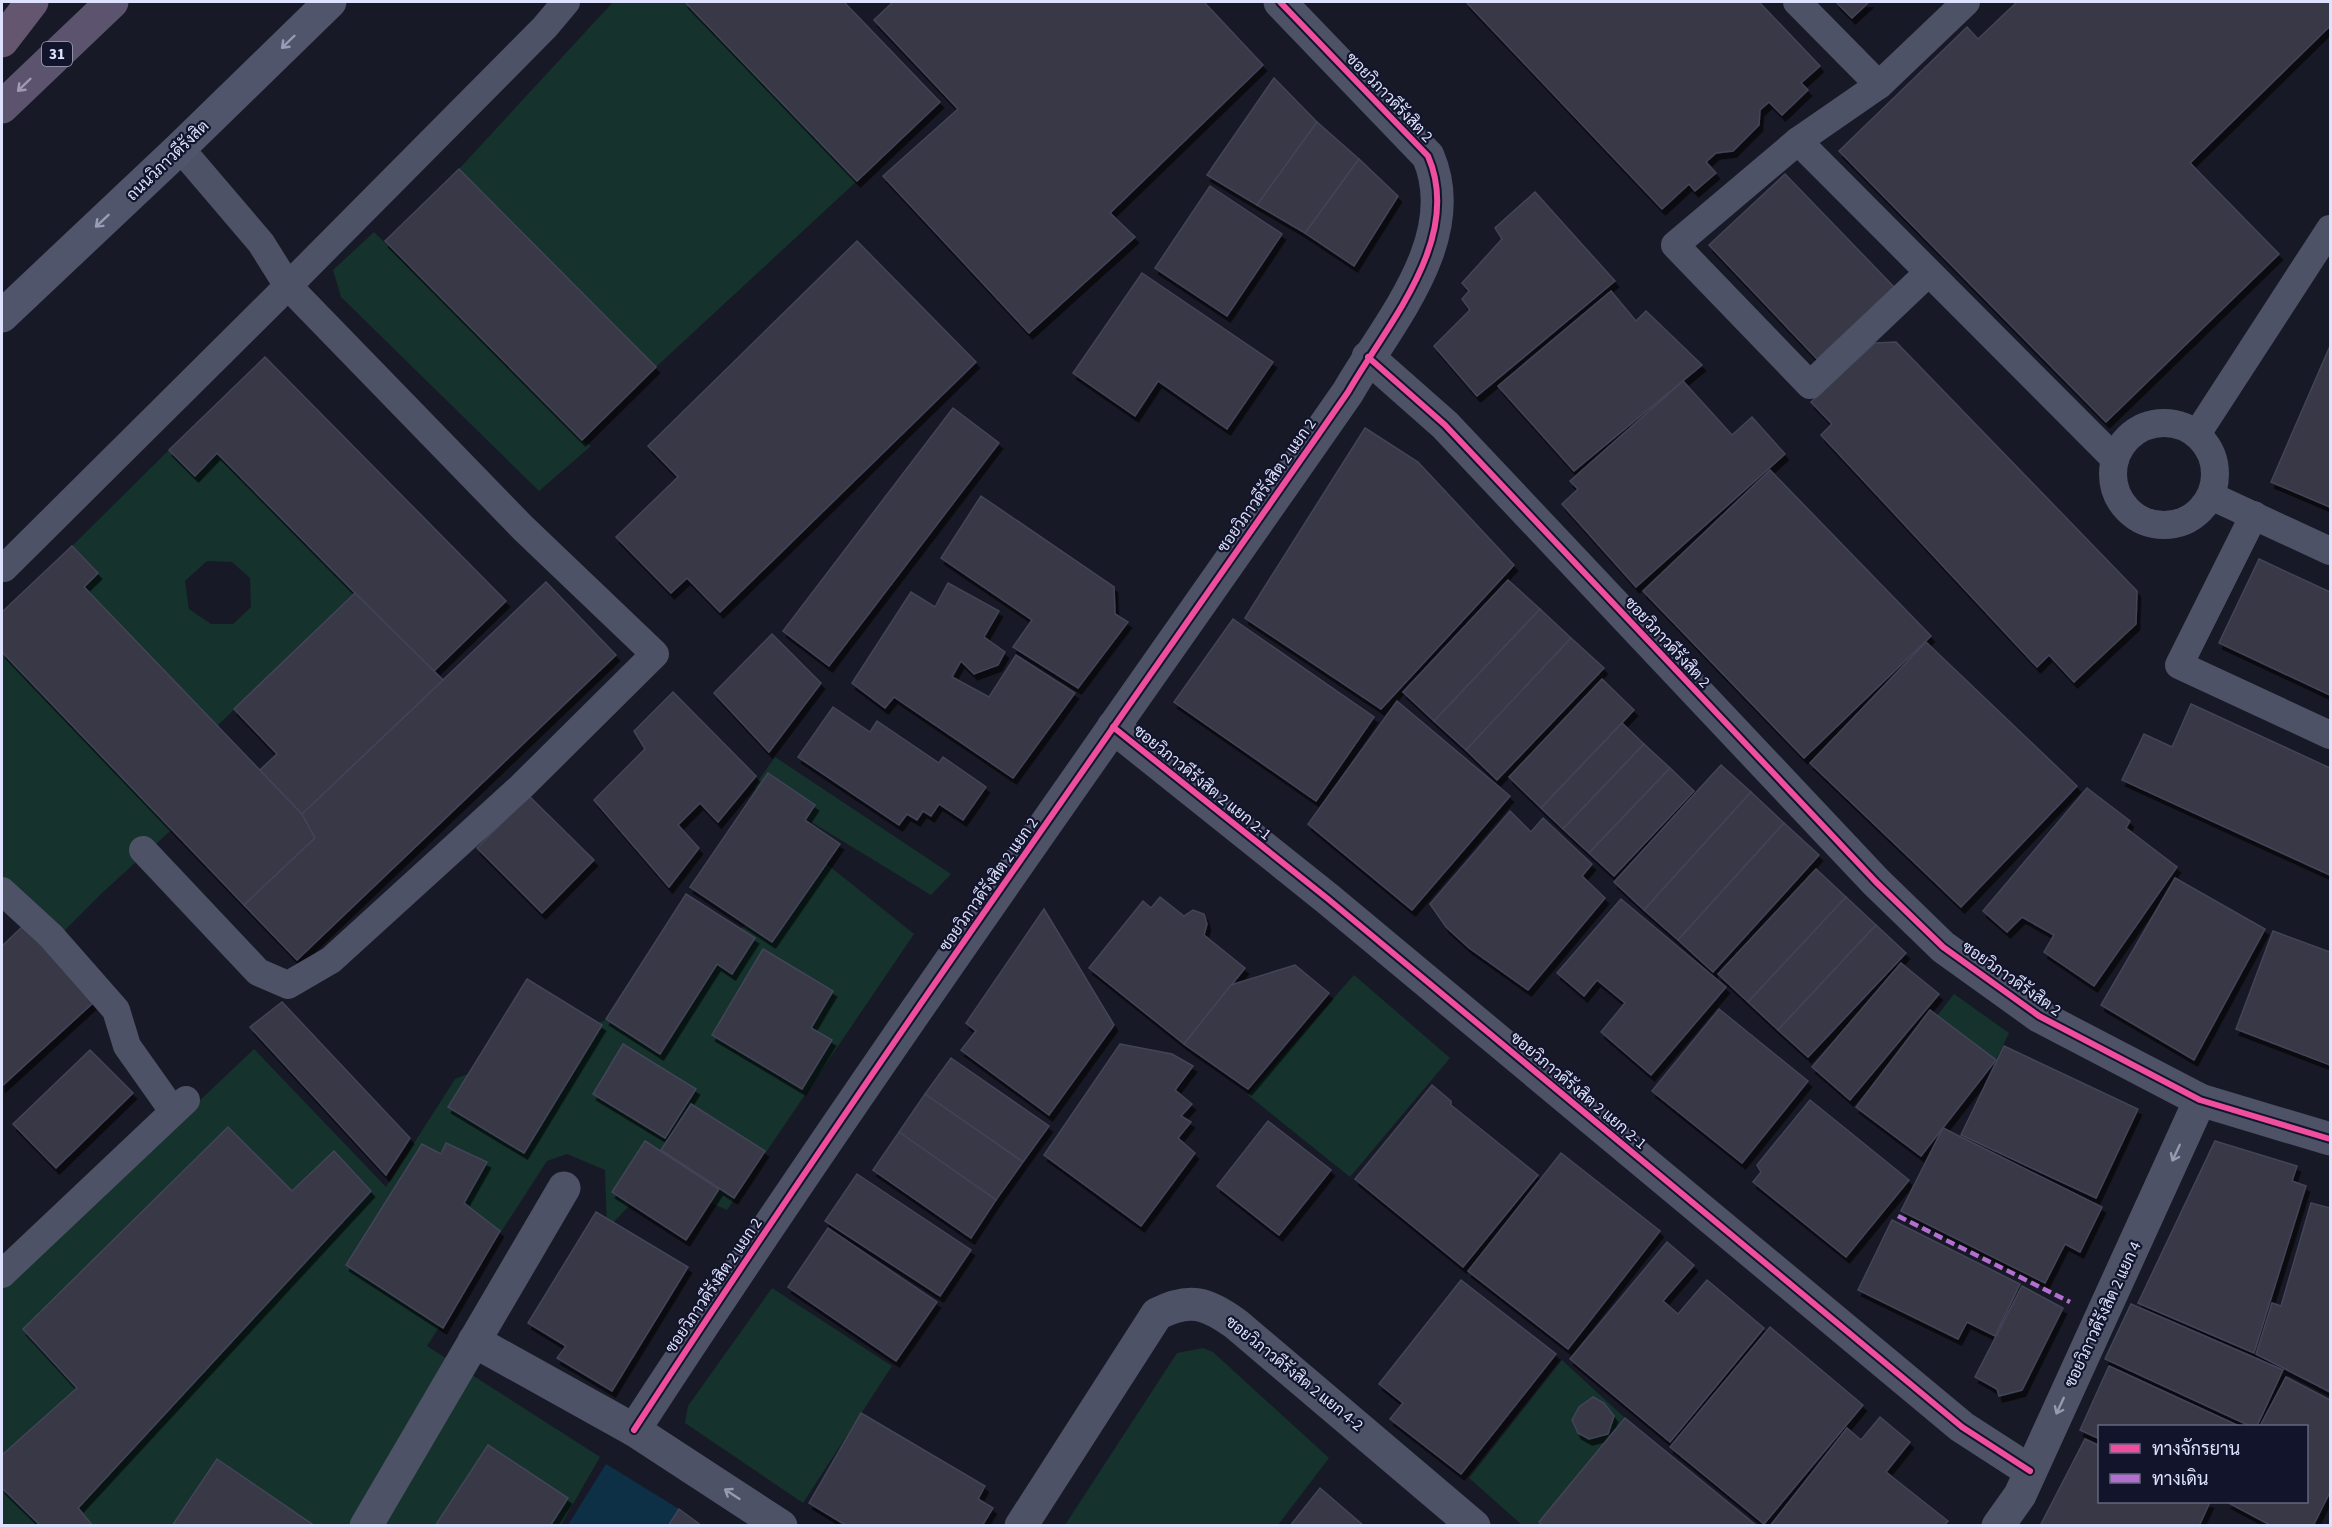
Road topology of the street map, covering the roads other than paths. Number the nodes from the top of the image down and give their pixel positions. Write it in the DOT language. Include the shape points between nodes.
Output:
graph roads {
  1 [pos="8,2"];
  2 [pos="32,2"];
  3 [pos="112,2"];
  4 [pos="330,2"];
  5 [pos="566,2"];
  6 [pos="1280,2"];
  7 [pos="1797,2"];
  8 [pos="1966,2"];
  9 [pos="2,7"];
  10 [pos="2,41"];
  11 [pos="1879,85"];
  12 [pos="2,107"];
  13 [pos="1798,141"];
  14 [pos="180,148"];
  15 [pos="2331,229"];
  16 [pos="1928,273"];
  17 [pos="288,286"];
  18 [pos="2,316"];
  19 [pos="1368,357"];
  20 [pos="2197,434"];
  21 [pos="2115,459"];
  22 [pos="2211,496"];
  23 [pos="2254,515"];
  24 [pos="2331,551"];
  25 [pos="4,568"];
  26 [pos="1113,727"];
  27 [pos="2331,735"];
  28 [pos="143,850"];
  29 [pos="2,891"];
  30 [pos="2200,1100"];
  31 [pos="2331,1139"];
  32 [pos="564,1188"];
  33 [pos="2,1274"];
  34 [pos="474,1341"];
  35 [pos="634,1430"];
  36 [pos="2030,1471"];
  37 [pos="366,1526"];
  38 [pos="781,1526"];
  39 [pos="1021,1526"];
  40 [pos="1474,1526"];
  41 [pos="1998,1526"];
  1 -- 9 [label="highway"];
  2 -- 10 [label="highway"];
  3 -- 12 [label="highway, 31, one-way"];
  4 -- 14 [label="main road, ถนนวิภาวดีรังสิต, one-way"];
  5 -- 17 [label="lane"];
  6 -- 19 [label="street, ซอยวิภาวดีรังสิต 2" via="1428,156 1436,174 1438,219 1427,256 1387,332"];
  7 -- 11 [label="lane"];
  8 -- 11 [label="lane"];
  11 -- 13 [label="lane"];
  13 -- 16 [label="lane"];
  13 -- 16 [label="lane" via="1675,245 1810,384"];
  14 -- 17 [label="lane" via="261,243"];
  14 -- 18 [label="main road, ถนนวิภาวดีรังสิต, one-way"];
  15 -- 20 [label="lane"];
  16 -- 21 [label="lane"];
  17 -- 25 [label="lane"];
  17 -- 28 [label="lane" via="524,528 655,654 521,787 340,952 288,985 258,972"];
  19 -- 26 [label="street, ซอยวิภาวดีรังสิต 2 แยก 2" via="1348,392"];
  19 -- 30 [label="street, ซอยวิภาวดีรังสิต 2" via="1445,425 1876,882 1943,947 2039,1016"];
  20 -- 21 [label="lane" via="2183,426 2150,425 2134,432"];
  20 -- 22 [label="lane" via="2215,462"];
  21 -- 22 [label="lane" via="2116,492 2125,508 2154,525 2188,520 2202,510"];
  22 -- 23 [label="lane"];
  23 -- 24 [label="lane"];
  23 -- 27 [label="lane" via="2179,665"];
  26 -- 35 [label="street, ซอยวิภาวดีรังสิต 2 แยก 2" via="861,1090"];
  26 -- 36 [label="street, ซอยวิภาวดีรังสิต 2 แยก 2-1" via="1328,899 1962,1427"];
  29 -- 33 [label="lane" via="51,936 116,1010 127,1046 179,1105"];
  30 -- 31 [label="street, ซอยวิภาวดีรังสิต 2"];
  30 -- 36 [label="street, ซอยวิภาวดีรังสิต 2 แยก 4, one-way"];
  32 -- 34 [label="street"];
  34 -- 35 [label="street"];
  34 -- 37 [label="street"];
  38 -- 35 [label="street, one-way"];
  36 -- 41 [label="street, ซอยวิภาวดีรังสิต 2 แยก 4" via="2020,1495"];
  39 -- 40 [label="street, ซอยวิภาวดีรังสิต 2 แยก 4-2" via="1157,1314 1176,1304 1198,1304 1216,1310 1236,1324"];
}
